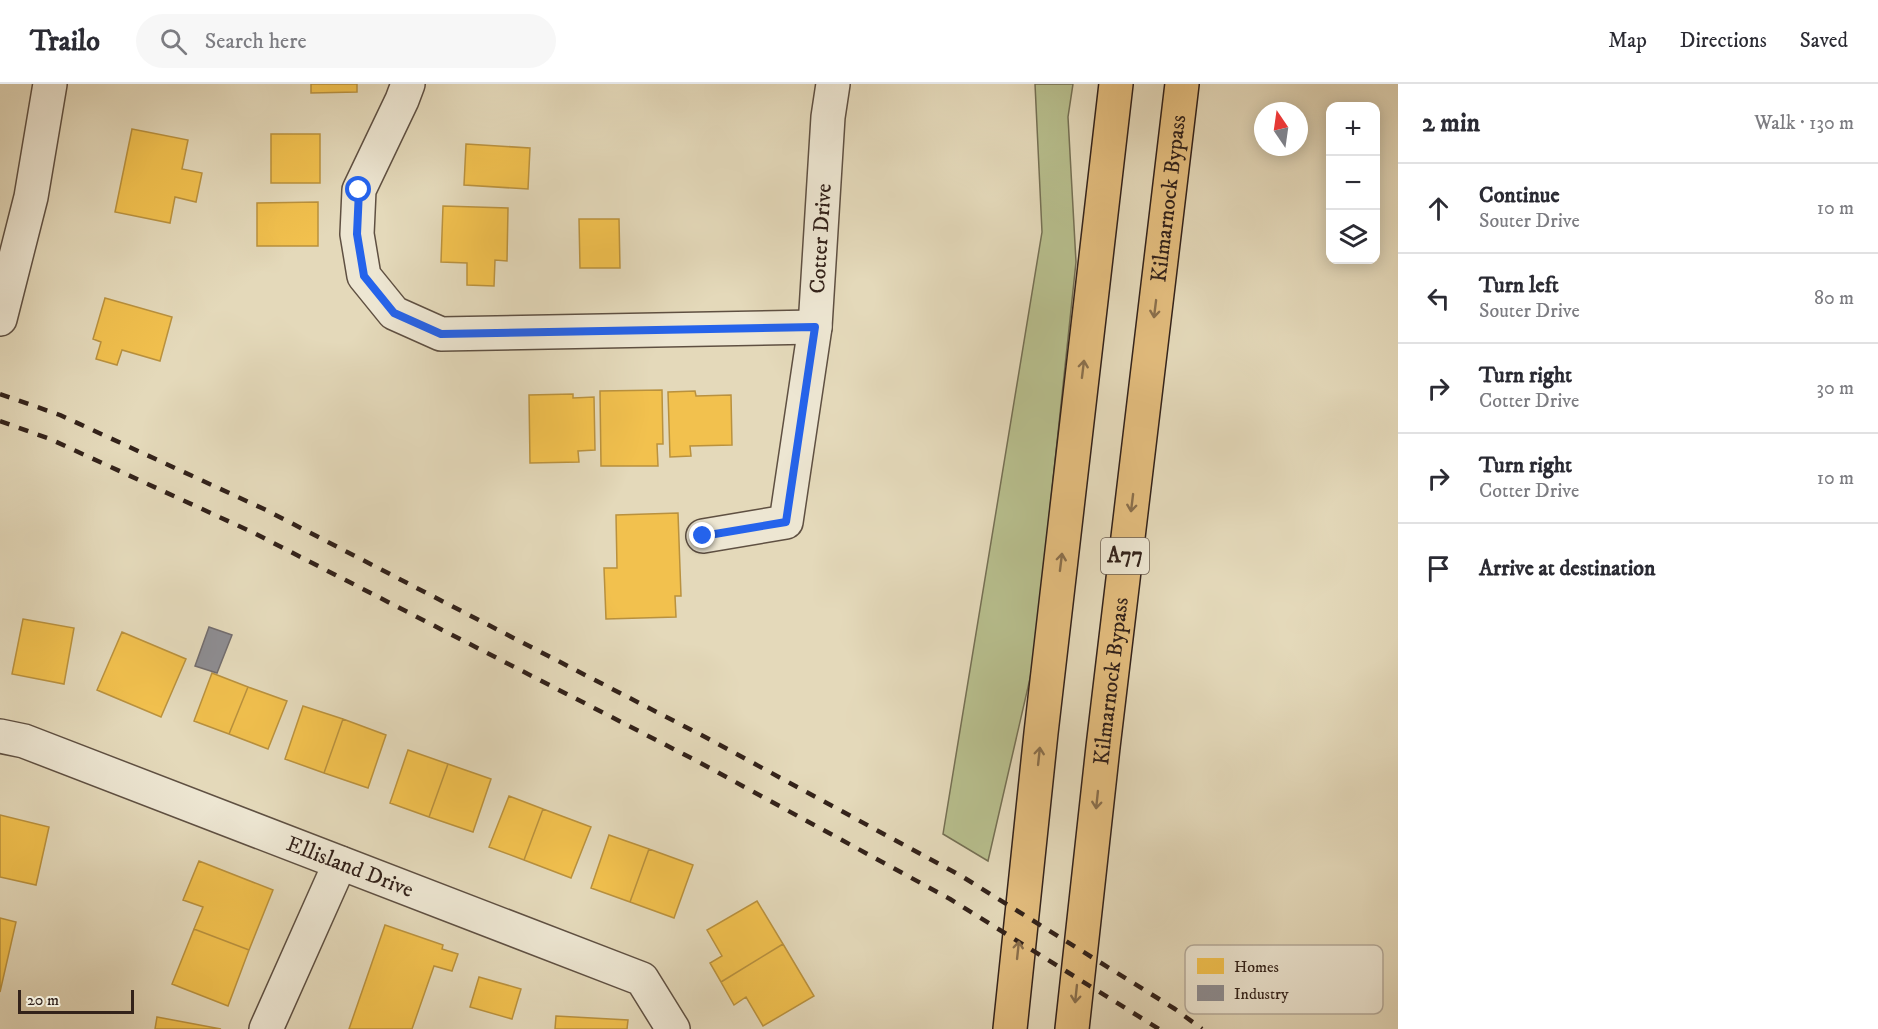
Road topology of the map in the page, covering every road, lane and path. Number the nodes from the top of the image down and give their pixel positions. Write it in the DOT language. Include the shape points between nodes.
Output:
graph roads {
  1 [pos="50,84"];
  2 [pos="408,84"];
  3 [pos="833,84"];
  4 [pos="1116,84"];
  5 [pos="1182,84"];
  6 [pos="0,319"];
  7 [pos="815,327"];
  8 [pos="703,536"];
  9 [pos="0,736"];
  10 [pos="340,863"];
  11 [pos="266,1029"];
  12 [pos="674,1029"];
  13 [pos="1010,1029"];
  14 [pos="1072,1029"];
  1 -- 6 [label="street" via="31,197"];
  2 -- 7 [label="street" via="359,190 357,234 364,276 394,313 441,334"];
  3 -- 7 [label="street, Cotter Drive"];
  13 -- 4 [label="highway, one-way"];
  5 -- 14 [label="highway, Kilmarnock Bypass / A77, one-way"];
  7 -- 8 [label="street, Cotter Drive" via="786,522"];
  9 -- 10 [label="street, Ellisland Drive" via="24,741"];
  10 -- 11 [label="street"];
  10 -- 12 [label="street, Ellisland Drive" via="642,979"];
}
